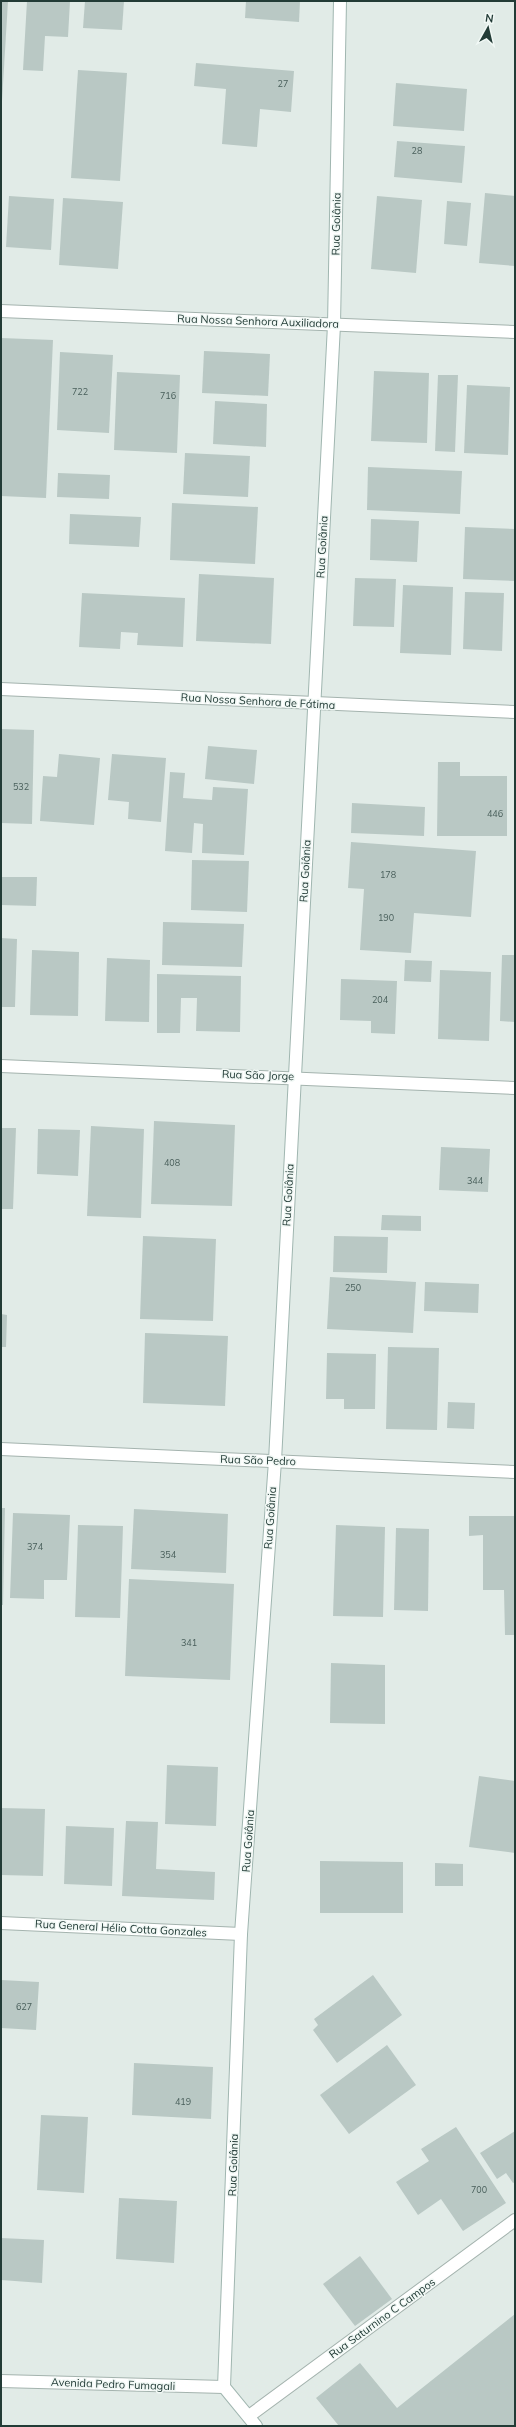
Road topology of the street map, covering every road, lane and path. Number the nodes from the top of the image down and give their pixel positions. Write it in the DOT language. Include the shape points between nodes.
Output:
graph roads {
  1 [pos="340,1"];
  2 [pos="1,311"];
  3 [pos="334,325"];
  4 [pos="515,332"];
  5 [pos="1,689"];
  6 [pos="313,703"];
  7 [pos="515,712"];
  8 [pos="1,1066"];
  9 [pos="294,1077"];
  10 [pos="515,1088"];
  11 [pos="1,1450"];
  12 [pos="274,1461"];
  13 [pos="515,1472"];
  14 [pos="1,1922"];
  15 [pos="241,1934"];
  16 [pos="515,2220"];
  17 [pos="1,2380"];
  18 [pos="224,2388"];
  19 [pos="252,2421"];
  1 -- 3 [label="street, Rua Goiânia"];
  2 -- 3 [label="street, Rua Nossa Senhora Auxiliadora"];
  3 -- 4 [label="street, Rua Nossa Senhora Auxiliadora"];
  3 -- 6 [label="street, Rua Goiânia"];
  5 -- 6 [label="street, Rua Nossa Senhora de Fátima"];
  6 -- 7 [label="street, Rua Nossa Senhora de Fátima"];
  6 -- 9 [label="street, Rua Goiânia"];
  8 -- 9 [label="street, Rua São Jorge"];
  9 -- 10 [label="street, Rua São Jorge"];
  9 -- 12 [label="street, Rua Goiânia"];
  11 -- 12 [label="street, Rua São Pedro"];
  12 -- 13 [label="street, Rua São Pedro"];
  12 -- 15 [label="street, Rua Goiânia"];
  14 -- 15 [label="street, Rua General Hélio Cotta Gonzales"];
  15 -- 18 [label="street, Rua Goiânia"];
  16 -- 19 [label="street, Rua Saturnino C Campos"];
  17 -- 18 [label="street, Avenida Pedro Fumagali"];
  18 -- 19 [label="street"];
}
